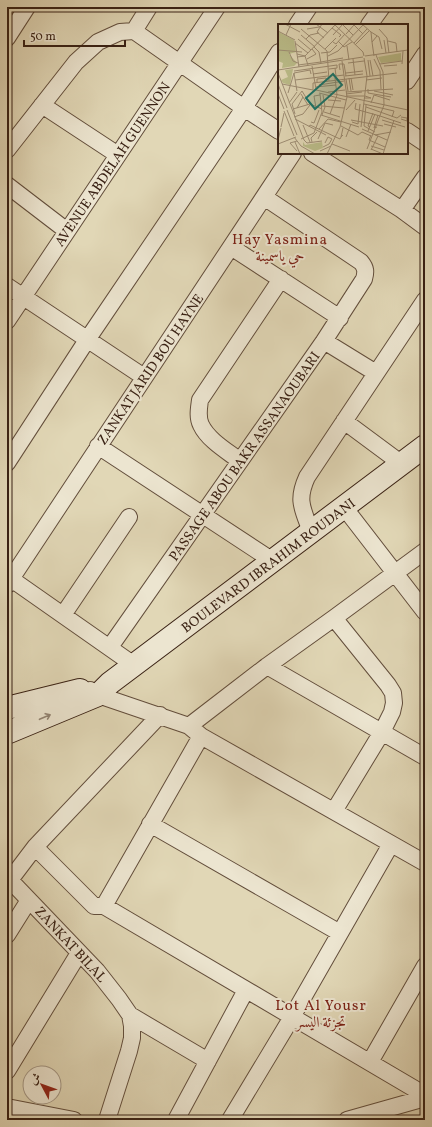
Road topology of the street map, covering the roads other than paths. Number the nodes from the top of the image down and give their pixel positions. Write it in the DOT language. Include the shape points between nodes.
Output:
graph roads {
  1 [pos="27,7"];
  2 [pos="149,7"];
  3 [pos="218,7"];
  4 [pos="309,7"];
  5 [pos="382,7"];
  6 [pos="298,24"];
  7 [pos="370,24"];
  8 [pos="134,31"];
  9 [pos="7,38"];
  10 [pos="278,54"];
  11 [pos="425,54"];
  12 [pos="180,63"];
  13 [pos="408,80"];
  14 [pos="42,105"];
  15 [pos="244,108"];
  16 [pos="278,130"];
  17 [pos="408,132"];
  18 [pos="425,142"];
  19 [pos="9,144"];
  20 [pos="292,154"];
  21 [pos="314,154"];
  22 [pos="118,155"];
  23 [pos="425,176"];
  24 [pos="7,185"];
  25 [pos="264,197"];
  26 [pos="402,210"];
  27 [pos="425,227"];
  28 [pos="67,231"];
  29 [pos="231,247"];
  30 [pos="281,279"];
  31 [pos="7,286"];
  32 [pos="23,297"];
  33 [pos="425,300"];
  34 [pos="340,318"];
  35 [pos="7,321"];
  36 [pos="87,340"];
  37 [pos="324,341"];
  38 [pos="376,373"];
  39 [pos="144,377"];
  40 [pos="344,421"];
  41 [pos="425,433"];
  42 [pos="98,446"];
  43 [pos="412,456"];
  44 [pos="240,461"];
  45 [pos="7,463"];
  46 [pos="344,507"];
  47 [pos="204,515"];
  48 [pos="129,517"];
  49 [pos="311,532"];
  50 [pos="425,551"];
  51 [pos="273,561"];
  52 [pos="395,573"];
  53 [pos="8,580"];
  54 [pos="425,612"];
  55 [pos="63,615"];
  56 [pos="334,618"];
  57 [pos="110,647"];
  58 [pos="134,665"];
  59 [pos="267,666"];
  60 [pos="98,689"];
  61 [pos="7,708"];
  62 [pos="160,715"];
  63 [pos="8,730"];
  64 [pos="195,731"];
  65 [pos="382,732"];
  66 [pos="425,757"];
  67 [pos="334,811"];
  68 [pos="150,824"];
  69 [pos="391,844"];
  70 [pos="35,847"];
  71 [pos="425,863"];
  72 [pos="9,879"];
  73 [pos="30,900"];
  74 [pos="104,906"];
  75 [pos="340,933"];
  76 [pos="7,935"];
  77 [pos="79,952"];
  78 [pos="425,966"];
  79 [pos="246,990"];
  80 [pos="130,1015"];
  81 [pos="292,1017"];
  82 [pos="208,1061"];
  83 [pos="370,1062"];
  84 [pos="7,1071"];
  85 [pos="425,1097"];
  86 [pos="7,1107"];
  87 [pos="74,1120"];
  88 [pos="107,1120"];
  89 [pos="176,1120"];
  90 [pos="230,1120"];
  91 [pos="347,1120"];
  1 -- 9 [label="street"];
  2 -- 8 [label="street"];
  3 -- 12 [label="street, AVENUE ABDELAH GUENNON"];
  4 -- 6 [label="street"];
  5 -- 7 [label="street"];
  8 -- 12 [label="street"];
  8 -- 14 [label="street" via="120,32 98,42 76,62"];
  10 -- 15 [label="street"];
  11 -- 13 [label="street"];
  12 -- 15 [label="street"];
  12 -- 22 [label="street, AVENUE ABDELAH GUENNON"];
  14 -- 19 [label="street"];
  14 -- 22 [label="street"];
  15 -- 16 [label="street"];
  15 -- 36 [label="street"];
  17 -- 18 [label="street"];
  20 -- 25 [label="street, ZANKAT JARID BOU HAYNE"];
  21 -- 26 [label="street"];
  22 -- 28 [label="street, AVENUE ABDELAH GUENNON"];
  23 -- 26 [label="street"];
  24 -- 28 [label="street"];
  25 -- 29 [label="street, ZANKAT JARID BOU HAYNE"];
  25 -- 34 [label="street, PASSAGE ABOU BAKR ASSANAOUBARI" via="365,266 364,279"];
  26 -- 27 [label="street"];
  28 -- 32 [label="street, AVENUE ABDELAH GUENNON"];
  29 -- 30 [label="street"];
  29 -- 39 [label="street, ZANKAT JARID BOU HAYNE"];
  30 -- 34 [label="street"];
  30 -- 44 [label="street" via="200,400 200,424 215,442"];
  31 -- 32 [label="street"];
  32 -- 35 [label="street, AVENUE ABDELAH GUENNON"];
  32 -- 36 [label="street"];
  33 -- 38 [label="street"];
  34 -- 37 [label="street, PASSAGE ABOU BAKR ASSANAOUBARI"];
  36 -- 39 [label="street"];
  36 -- 45 [label="street"];
  37 -- 38 [label="street"];
  37 -- 44 [label="street, PASSAGE ABOU BAKR ASSANAOUBARI"];
  38 -- 40 [label="street"];
  39 -- 42 [label="street, ZANKAT JARID BOU HAYNE"];
  40 -- 43 [label="street"];
  40 -- 49 [label="street" via="303,486 301,504"];
  41 -- 43 [label="street"];
  42 -- 47 [label="street"];
  42 -- 53 [label="street, ZANKAT JARID BOU HAYNE"];
  43 -- 46 [label="street, BOULEVARD IBRAHIM ROUDANI"];
  44 -- 47 [label="street, PASSAGE ABOU BAKR ASSANAOUBARI"];
  46 -- 49 [label="street, BOULEVARD IBRAHIM ROUDANI"];
  46 -- 52 [label="street"];
  47 -- 51 [label="street"];
  47 -- 57 [label="street, PASSAGE ABOU BAKR ASSANAOUBARI"];
  48 -- 55 [label="street"];
  49 -- 51 [label="street, BOULEVARD IBRAHIM ROUDANI"];
  50 -- 52 [label="street"];
  51 -- 58 [label="street, BOULEVARD IBRAHIM ROUDANI"];
  52 -- 54 [label="street"];
  52 -- 56 [label="street"];
  53 -- 55 [label="street"];
  55 -- 57 [label="street"];
  56 -- 59 [label="street"];
  56 -- 65 [label="street" via="393,693 392,712"];
  57 -- 58 [label="street"];
  58 -- 60 [label="street, BOULEVARD IBRAHIM ROUDANI"];
  59 -- 64 [label="street"];
  59 -- 65 [label="street"];
  60 -- 61 [label="street, BOULEVARD IBRAHIM ROUDANI"];
  60 -- 62 [label="street"];
  63 -- 60 [label="street, BOULEVARD IBRAHIM ROUDANI, one-way"];
  62 -- 64 [label="street"];
  62 -- 70 [label="street"];
  64 -- 67 [label="street"];
  64 -- 68 [label="street"];
  65 -- 66 [label="street"];
  65 -- 67 [label="street"];
  67 -- 69 [label="street"];
  68 -- 74 [label="street"];
  68 -- 75 [label="street"];
  69 -- 71 [label="street"];
  69 -- 75 [label="street"];
  70 -- 72 [label="street"];
  70 -- 74 [label="street" via="94,906"];
  72 -- 73 [label="street, ZANKAT BILAL"];
  73 -- 76 [label="street"];
  73 -- 77 [label="street, ZANKAT BILAL"];
  74 -- 79 [label="street"];
  75 -- 81 [label="street"];
  77 -- 80 [label="street, ZANKAT BILAL" via="106,982"];
  77 -- 84 [label="street"];
  78 -- 83 [label="street"];
  79 -- 81 [label="street"];
  79 -- 82 [label="street"];
  80 -- 82 [label="street, ZANKAT BILAL"];
  80 -- 88 [label="street" via="132,1032 129,1051"];
  81 -- 83 [label="street"];
  81 -- 90 [label="street"];
  82 -- 89 [label="street"];
  83 -- 85 [label="street"];
  85 -- 91 [label="street"];
  86 -- 87 [label="street"];
}
